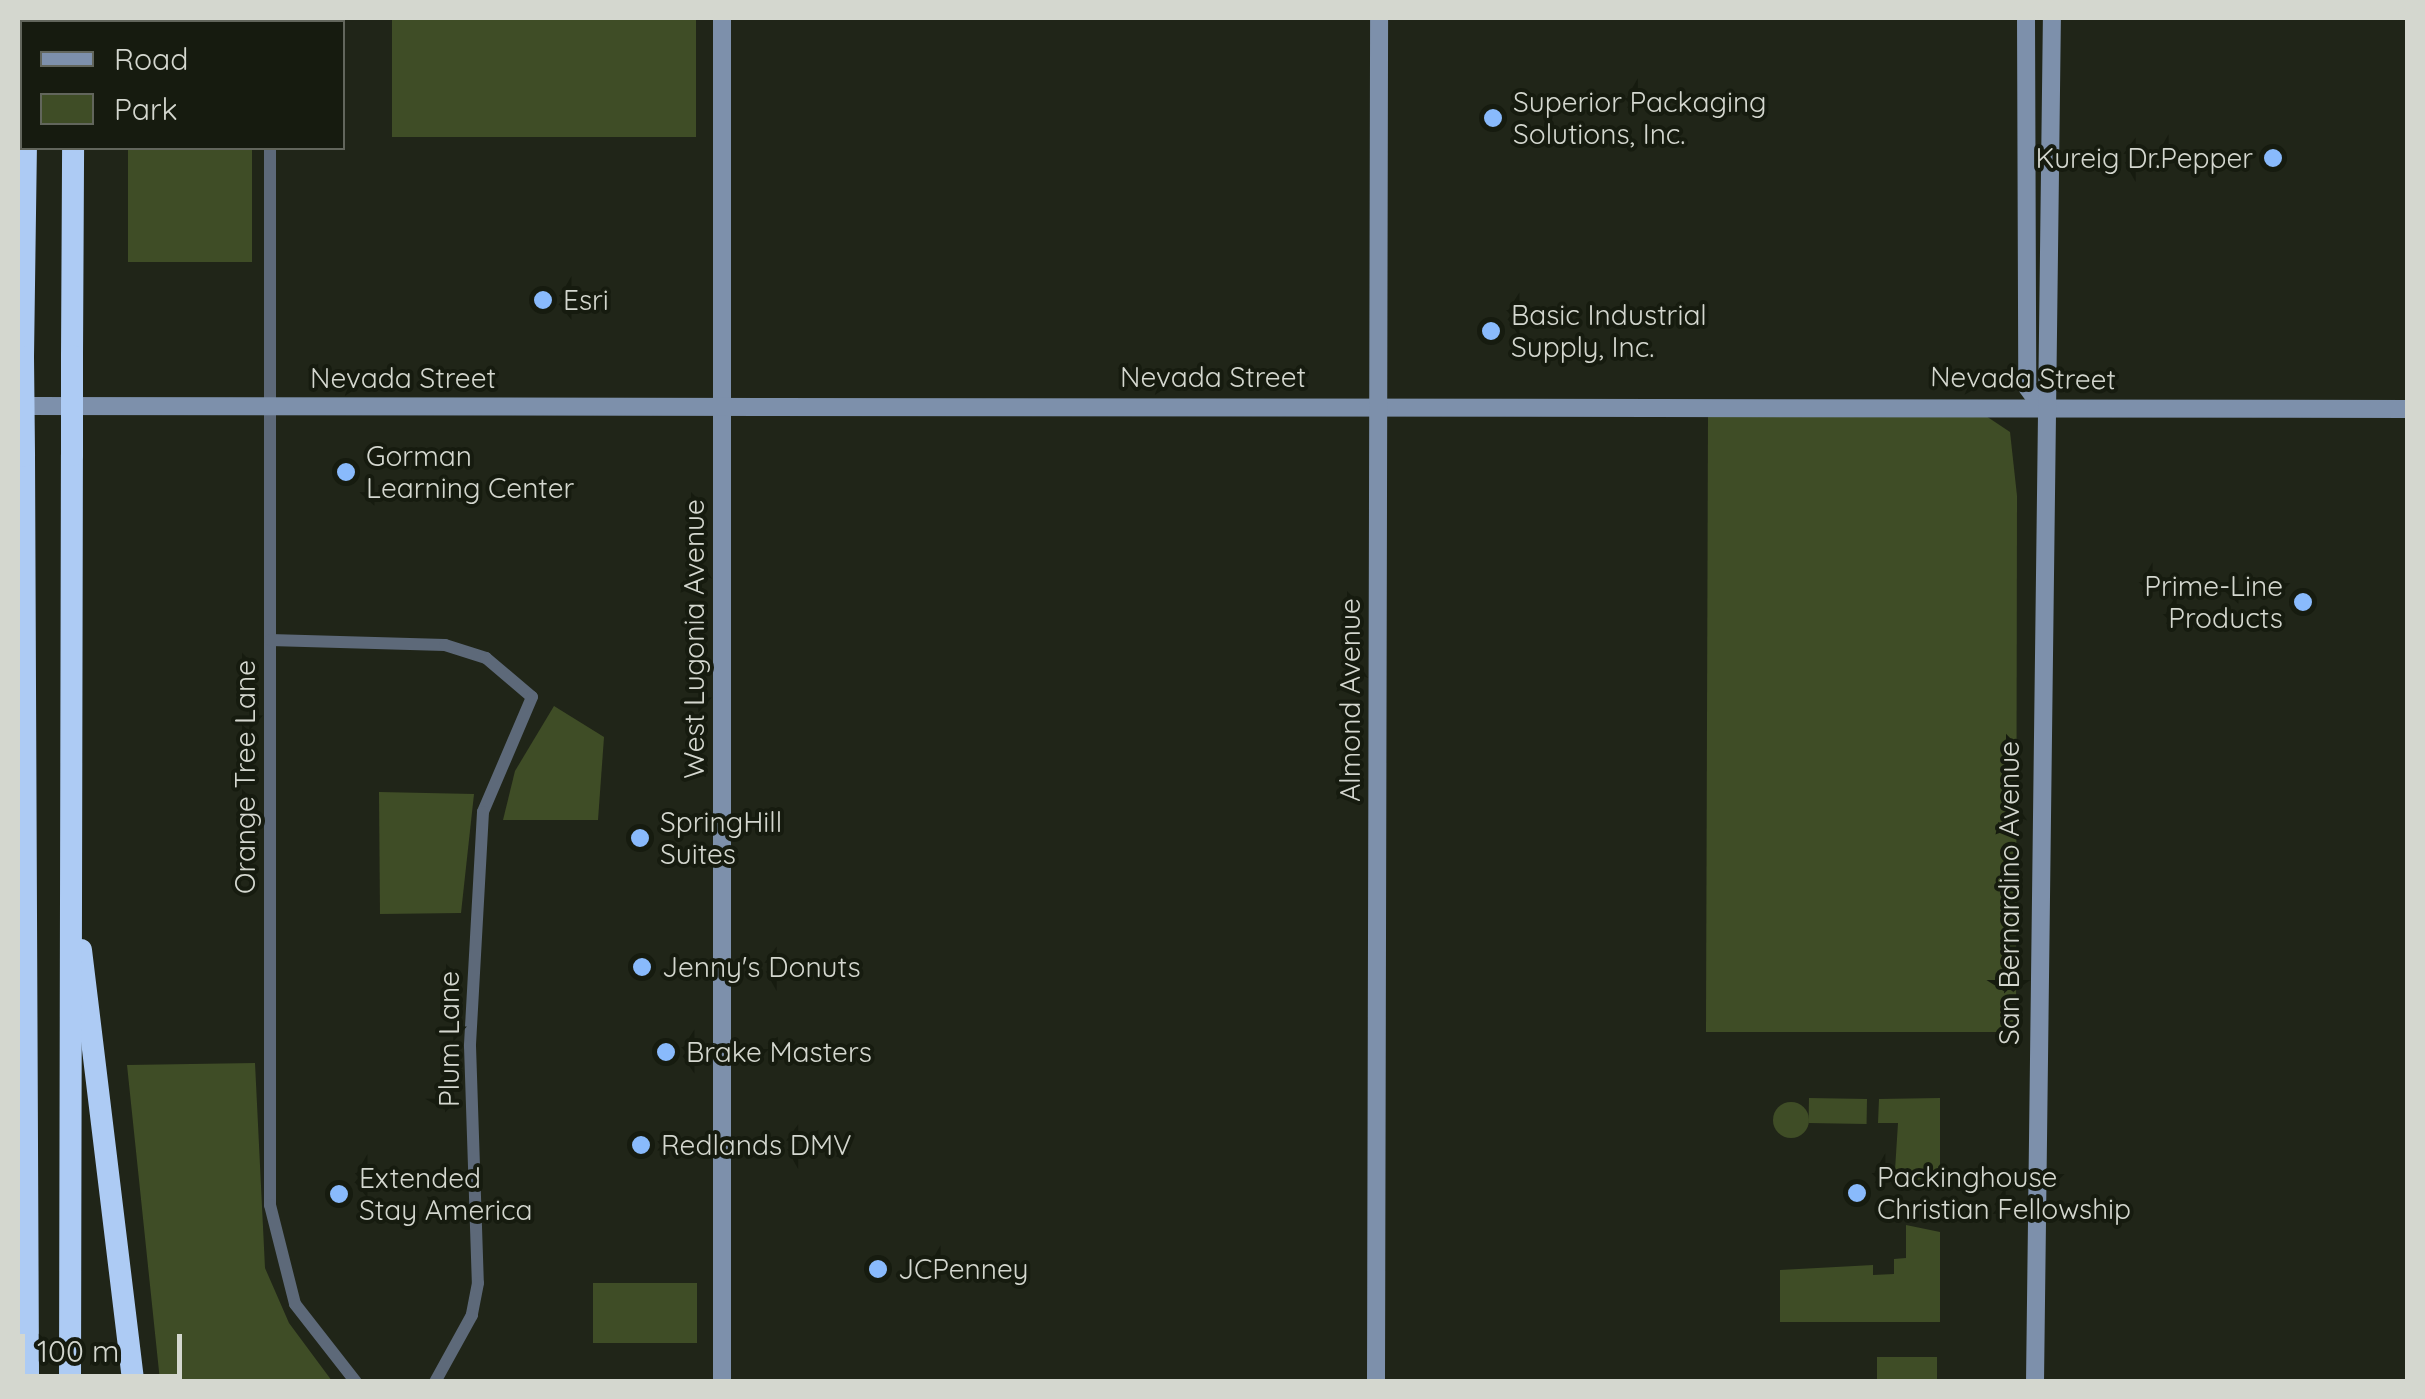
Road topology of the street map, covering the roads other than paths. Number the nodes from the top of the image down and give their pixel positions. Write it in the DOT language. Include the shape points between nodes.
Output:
graph roads {
  1 [pos="722,18"];
  2 [pos="1378,18"];
  3 [pos="2026,18"];
  4 [pos="2052,18"];
  5 [pos="26,150"];
  6 [pos="73,150"];
  7 [pos="270,150"];
  8 [pos="1378,405"];
  9 [pos="18,406"];
  10 [pos="270,406"];
  11 [pos="722,406"];
  12 [pos="2041,406"];
  13 [pos="2408,408"];
  14 [pos="270,640"];
  15 [pos="68,822"];
  16 [pos="26,878"];
  17 [pos="18,982"];
  18 [pos="70,1243"];
  19 [pos="28,1382"];
  20 [pos="70,1382"];
  21 [pos="81,1382"];
  22 [pos="133,1382"];
  23 [pos="356,1382"];
  24 [pos="435,1382"];
  25 [pos="722,1382"];
  26 [pos="1376,1382"];
  27 [pos="2035,1382"];
  1 -- 11 [label="street, West Lugonia Avenue"];
  2 -- 8 [label="street, Almond Avenue"];
  3 -- 12 [label="street, San Bernardino Avenue" via="2027,387"];
  4 -- 12 [label="street, San Bernardino Avenue" via="2051,386"];
  5 -- 16 [label="highway, bridge"];
  6 -- 15 [label="highway, bridge"];
  7 -- 10 [label="street, Orange Tree Lane"];
  8 -- 11 [label="street, Nevada Street"];
  8 -- 12 [label="street, Nevada Street"];
  8 -- 26 [label="street, Almond Avenue"];
  9 -- 10 [label="street, Nevada Street"];
  10 -- 11 [label="street, Nevada Street"];
  10 -- 14 [label="street, Orange Tree Lane"];
  11 -- 25 [label="street, West Lugonia Avenue"];
  12 -- 13 [label="street, Nevada Street"];
  12 -- 27 [label="street, San Bernardino Avenue"];
  14 -- 23 [label="street, Orange Tree Lane" via="272,1225 296,1304"];
  14 -- 24 [label="street, Plum Lane" via="445,645 486,658 532,697 483,812 470,1046 478,1283"];
  15 -- 18 [label="highway"];
  15 -- 22 [label="highway"];
  16 -- 17 [label="highway"];
  16 -- 19 [label="highway"];
  18 -- 20 [label="highway"];
  18 -- 21 [label="highway"];
}
